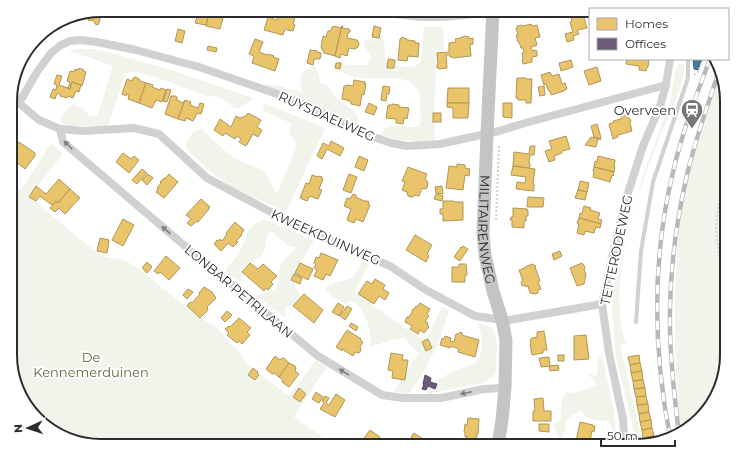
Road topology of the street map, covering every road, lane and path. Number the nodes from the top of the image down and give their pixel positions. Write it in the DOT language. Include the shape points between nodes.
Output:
graph roads {
  1 [pos="420,17"];
  2 [pos="452,17"];
  3 [pos="493,17"];
  4 [pos="500,17"];
  5 [pos="670,60"];
  6 [pos="688,60"];
  7 [pos="703,60"];
  8 [pos="688,78"];
  9 [pos="666,84"];
  10 [pos="18,103"];
  11 [pos="60,129"];
  12 [pos="494,132"];
  13 [pos="720,197"];
  14 [pos="496,223"];
  15 [pos="720,253"];
  16 [pos="602,304"];
  17 [pos="506,320"];
  18 [pos="636,322"];
  19 [pos="505,388"];
  20 [pos="499,439"];
  21 [pos="505,439"];
  22 [pos="624,439"];
  1 -- 2 [label="street"];
  3 -- 12 [label="main road, MILITAIRENWEG"];
  4 -- 12 [label="main road, MILITAIRENWEG"];
  5 -- 9 [label="street, TETTERODEWEG"];
  6 -- 8 [label="lane"];
  7 -- 8 [label="path" via="698,72"];
  8 -- 18 [label="lane" via="654,182 642,251"];
  9 -- 12 [label="street, RUYSDAELWEG"];
  9 -- 16 [label="street, TETTERODEWEG" via="626,199"];
  10 -- 11 [label="street" via="39,120"];
  10 -- 12 [label="street, RUYSDAELWEG" via="51,52 70,41 80,40 136,50 199,67 292,99 371,136 392,143 407,146 440,144"];
  11 -- 17 [label="street, KWEEKDUINWEG" via="84,131 134,128 159,134 207,178 220,185 329,240 390,266 426,290 475,316"];
  19 -- 11 [label="street, LONBAR PETRILAAN, one-way" via="484,389 441,398 382,395 318,356 198,257 63,142"];
  12 -- 14 [label="path"];
  12 -- 17 [label="main road, MILITAIRENWEG" via="491,240"];
  13 -- 15 [label="path" via="716,229"];
  16 -- 17 [label="street, KWEEKDUINWEG"];
  16 -- 22 [label="street, TETTERODEWEG"];
  17 -- 19 [label="main road, MILITAIRENWEG"];
  17 -- 21 [label="main road, MILITAIRENWEG" via="513,341 512,389"];
  19 -- 20 [label="main road, MILITAIRENWEG"];
}
